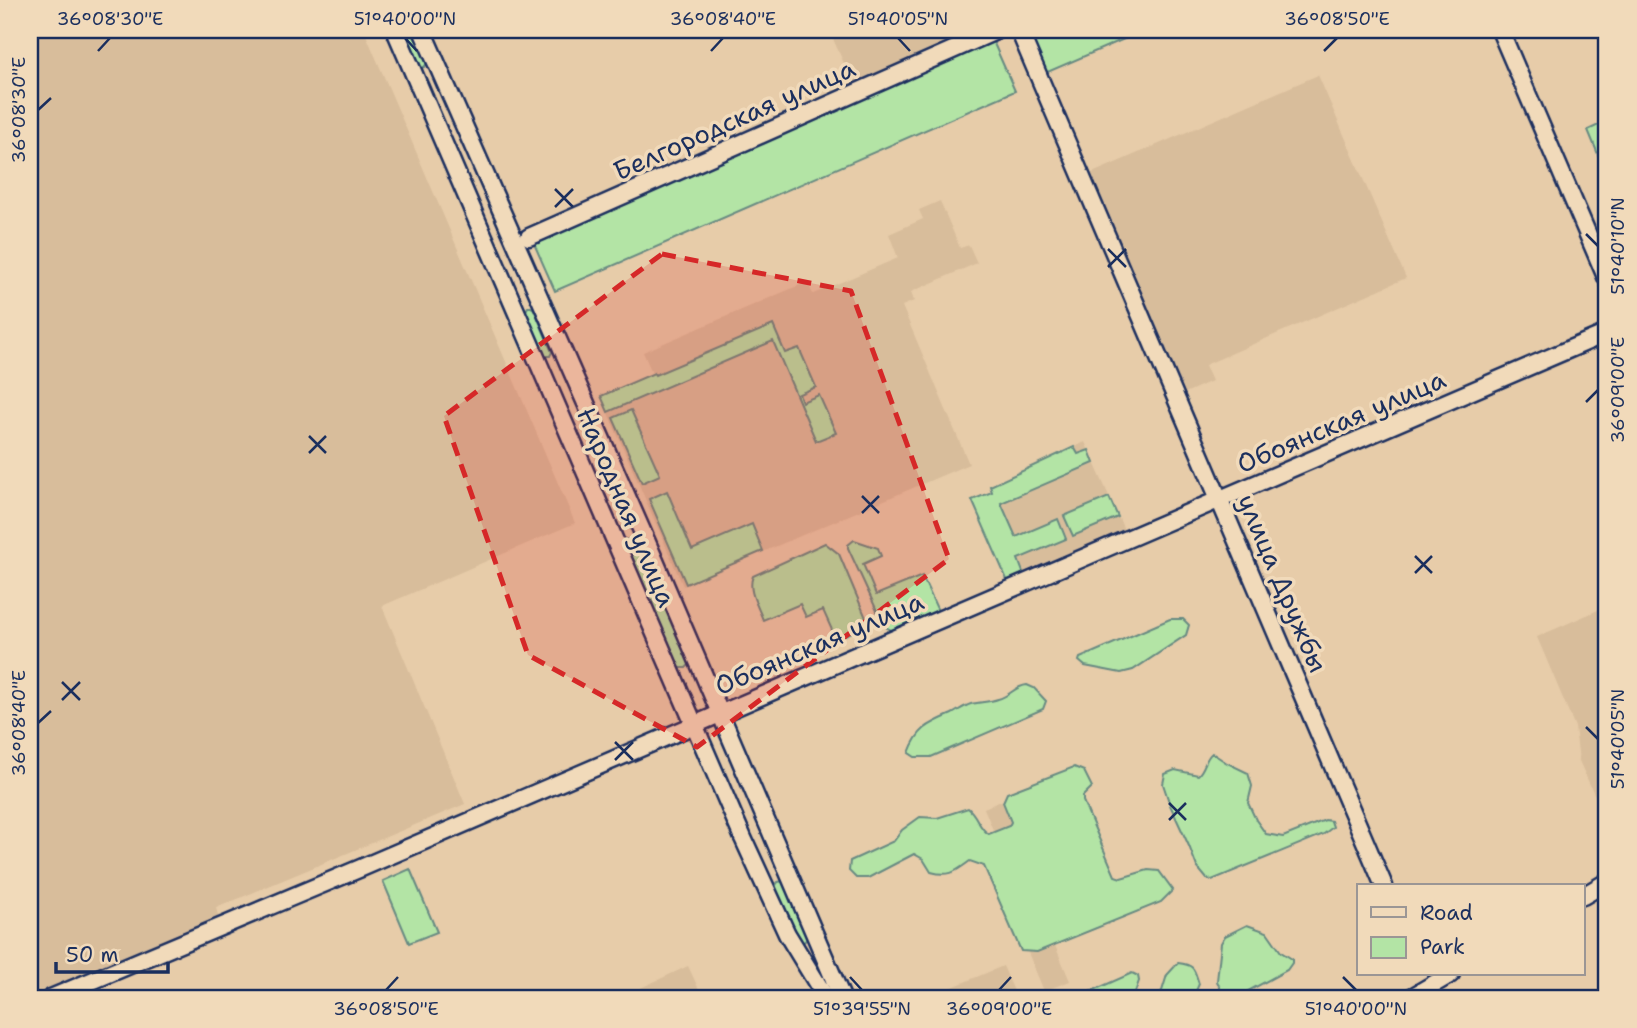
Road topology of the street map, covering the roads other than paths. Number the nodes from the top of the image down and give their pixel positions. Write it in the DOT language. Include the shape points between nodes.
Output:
graph roads {
  1 [pos="395,30"];
  2 [pos="422,30"];
  3 [pos="998,30"];
  4 [pos="1019,30"];
  5 [pos="1500,30"];
  6 [pos="529,237"];
  7 [pos="1607,279"];
  8 [pos="1607,333"];
  9 [pos="1220,499"];
  10 [pos="720,712"];
  11 [pos="694,724"];
  12 [pos="1607,882"];
  13 [pos="1383,884"];
  14 [pos="1584,895"];
  15 [pos="1443,976"];
  16 [pos="1424,981"];
  17 [pos="51,998"];
  18 [pos="826,998"];
  19 [pos="842,998"];
  20 [pos="1410,998"];
  1 -- 11 [label="street, Народная улица"];
  2 -- 10 [label="street, Народная улица"];
  3 -- 6 [label="street, Белгородская улица"];
  4 -- 9 [label="street, улица Дружбы"];
  5 -- 7 [label="street"];
  8 -- 9 [label="street, Обоянская улица"];
  9 -- 10 [label="street, Обоянская улица"];
  9 -- 13 [label="street, улица Дружбы"];
  10 -- 11 [label="street, Обоянская улица"];
  10 -- 19 [label="street, Народная улица"];
  11 -- 17 [label="street, Обоянская улица"];
  11 -- 18 [label="street, Народная улица" via="787,934"];
  12 -- 14 [label="street"];
  15 -- 16 [label="street"];
  16 -- 20 [label="street"];
}
